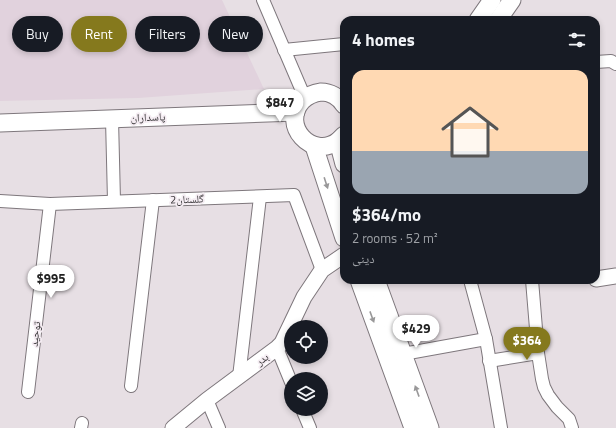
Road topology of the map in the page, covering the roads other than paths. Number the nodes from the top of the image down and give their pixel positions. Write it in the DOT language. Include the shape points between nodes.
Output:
graph roads {
  1 [pos="263,0"];
  2 [pos="492,0"];
  3 [pos="512,0"];
  4 [pos="481,16"];
  5 [pos="501,16"];
  6 [pos="340,44"];
  7 [pos="284,50"];
  8 [pos="600,62"];
  9 [pos="616,64"];
  10 [pos="336,92"];
  11 [pos="300,105"];
  12 [pos="112,119"];
  13 [pos="0,123"];
  14 [pos="340,139"];
  15 [pos="314,146"];
  16 [pos="260,196"];
  17 [pos="152,200"];
  18 [pos="0,201"];
  19 [pos="114,201"];
  20 [pos="50,204"];
  21 [pos="340,226"];
  22 [pos="340,258"];
  23 [pos="322,270"];
  24 [pos="616,276"];
  25 [pos="600,278"];
  26 [pos="360,284"];
  27 [pos="377,284"];
  28 [pos="471,284"];
  29 [pos="532,284"];
  30 [pos="486,339"];
  31 [pos="277,348"];
  32 [pos="403,354"];
  33 [pos="538,354"];
  34 [pos="489,361"];
  35 [pos="287,372"];
  36 [pos="239,377"];
  37 [pos="131,386"];
  38 [pos="28,392"];
  39 [pos="207,400"];
  40 [pos="305,416"];
  41 [pos="173,428"];
  42 [pos="219,428"];
  43 [pos="310,428"];
  44 [pos="413,428"];
  45 [pos="430,428"];
  46 [pos="501,428"];
  47 [pos="572,428"];
  1 -- 7 [label="street"];
  2 -- 4 [label="main road"];
  3 -- 5 [label="main road"];
  6 -- 7 [label="street"];
  7 -- 11 [label="street"];
  8 -- 9 [label="street"];
  10 -- 11 [label="main road, پاسداران" via="312,94"];
  11 -- 12 [label="main road, پاسداران"];
  11 -- 15 [label="main road" via="295,120 296,129 306,142"];
  12 -- 13 [label="main road, پاسداران"];
  12 -- 19 [label="street"];
  14 -- 15 [label="main road" via="331,145"];
  15 -- 21 [label="main road, one-way"];
  16 -- 17 [label="street, گلستان2"];
  16 -- 23 [label="street, گلستان2" via="294,195"];
  16 -- 36 [label="street"];
  17 -- 19 [label="street, گلستان2"];
  17 -- 37 [label="street"];
  18 -- 20 [label="street, گلستان2"];
  19 -- 20 [label="street, گلستان2"];
  20 -- 38 [label="street, توحید"];
  22 -- 23 [label="street, بدر"];
  23 -- 31 [label="street, بدر" via="304,297 282,343"];
  24 -- 25 [label="street"];
  26 -- 44 [label="main road, one-way"];
  27 -- 32 [label="main road"];
  28 -- 30 [label="street"];
  29 -- 33 [label="street"];
  30 -- 32 [label="street"];
  30 -- 34 [label="street"];
  31 -- 35 [label="street"];
  31 -- 36 [label="street, بدر"];
  45 -- 32 [label="main road, one-way"];
  33 -- 34 [label="street"];
  33 -- 47 [label="street" via="544,387"];
  34 -- 46 [label="street"];
  36 -- 39 [label="street, بدر"];
  39 -- 41 [label="street, بدر"];
  39 -- 42 [label="street"];
  40 -- 43 [label="street"];
}
